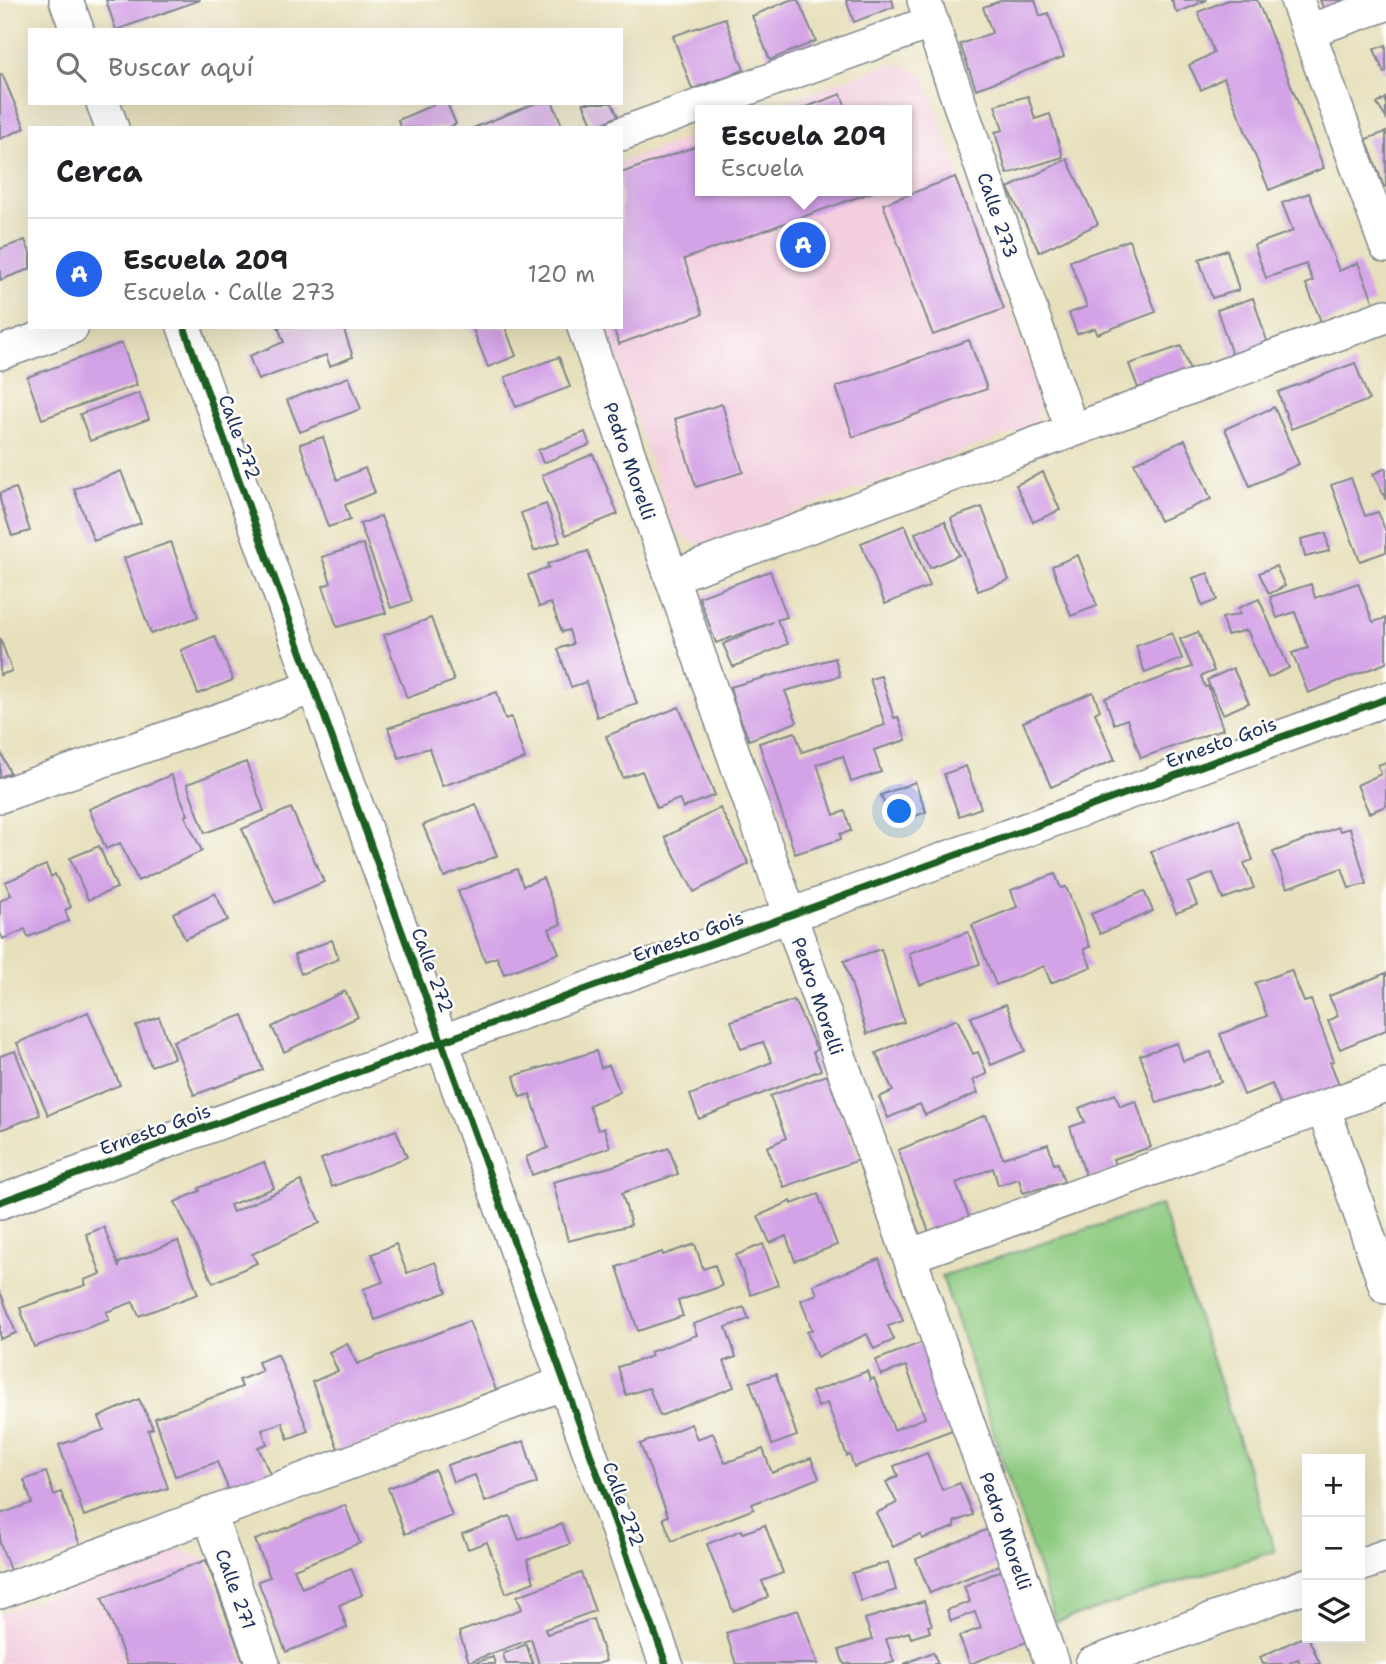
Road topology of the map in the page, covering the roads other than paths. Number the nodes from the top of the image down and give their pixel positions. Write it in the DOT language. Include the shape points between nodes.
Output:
graph roads {
  1 [pos="66,0"];
  2 [pos="1297,0"];
  3 [pos="1386,4"];
  4 [pos="928,11"];
  5 [pos="76,28"];
  6 [pos="1308,31"];
  7 [pos="104,105"];
  8 [pos="111,126"];
  9 [pos="623,133"];
  10 [pos="1386,246"];
  11 [pos="1386,316"];
  12 [pos="66,329"];
  13 [pos="185,329"];
  14 [pos="585,329"];
  15 [pos="0,353"];
  16 [pos="1072,430"];
  17 [pos="671,577"];
  18 [pos="314,687"];
  19 [pos="1386,699"];
  20 [pos="0,796"];
  21 [pos="791,916"];
  22 [pos="442,1042"];
  23 [pos="1386,1085"];
  24 [pos="1323,1107"];
  25 [pos="0,1202"];
  26 [pos="909,1256"];
  27 [pos="1386,1287"];
  28 [pos="564,1383"];
  29 [pos="209,1514"];
  30 [pos="1386,1556"];
  31 [pos="1365,1563"];
  32 [pos="1302,1587"];
  33 [pos="0,1592"];
  34 [pos="263,1664"];
  35 [pos="666,1664"];
  36 [pos="1052,1664"];
  37 [pos="1092,1664"];
  1 -- 5 [label="street"];
  2 -- 6 [label="street"];
  3 -- 6 [label="street"];
  4 -- 9 [label="street"];
  4 -- 16 [label="street, Calle 273"];
  6 -- 10 [label="street"];
  7 -- 8 [label="street"];
  11 -- 16 [label="street"];
  12 -- 15 [label="street"];
  13 -- 18 [label="street, Calle 272"];
  14 -- 17 [label="street, Pedro Morelli"];
  16 -- 17 [label="street"];
  17 -- 21 [label="street, Pedro Morelli"];
  18 -- 20 [label="street"];
  18 -- 22 [label="street, Calle 272"];
  19 -- 21 [label="street, Ernesto Gois"];
  21 -- 22 [label="street, Ernesto Gois"];
  21 -- 26 [label="street, Pedro Morelli"];
  22 -- 25 [label="street, Ernesto Gois"];
  22 -- 28 [label="street, Calle 272"];
  23 -- 24 [label="street"];
  24 -- 26 [label="street"];
  24 -- 27 [label="street"];
  26 -- 36 [label="street, Pedro Morelli"];
  28 -- 29 [label="street"];
  28 -- 35 [label="street, Calle 272"];
  29 -- 33 [label="street"];
  29 -- 34 [label="street, Calle 271"];
  30 -- 31 [label="street"];
  32 -- 37 [label="street"];
}
